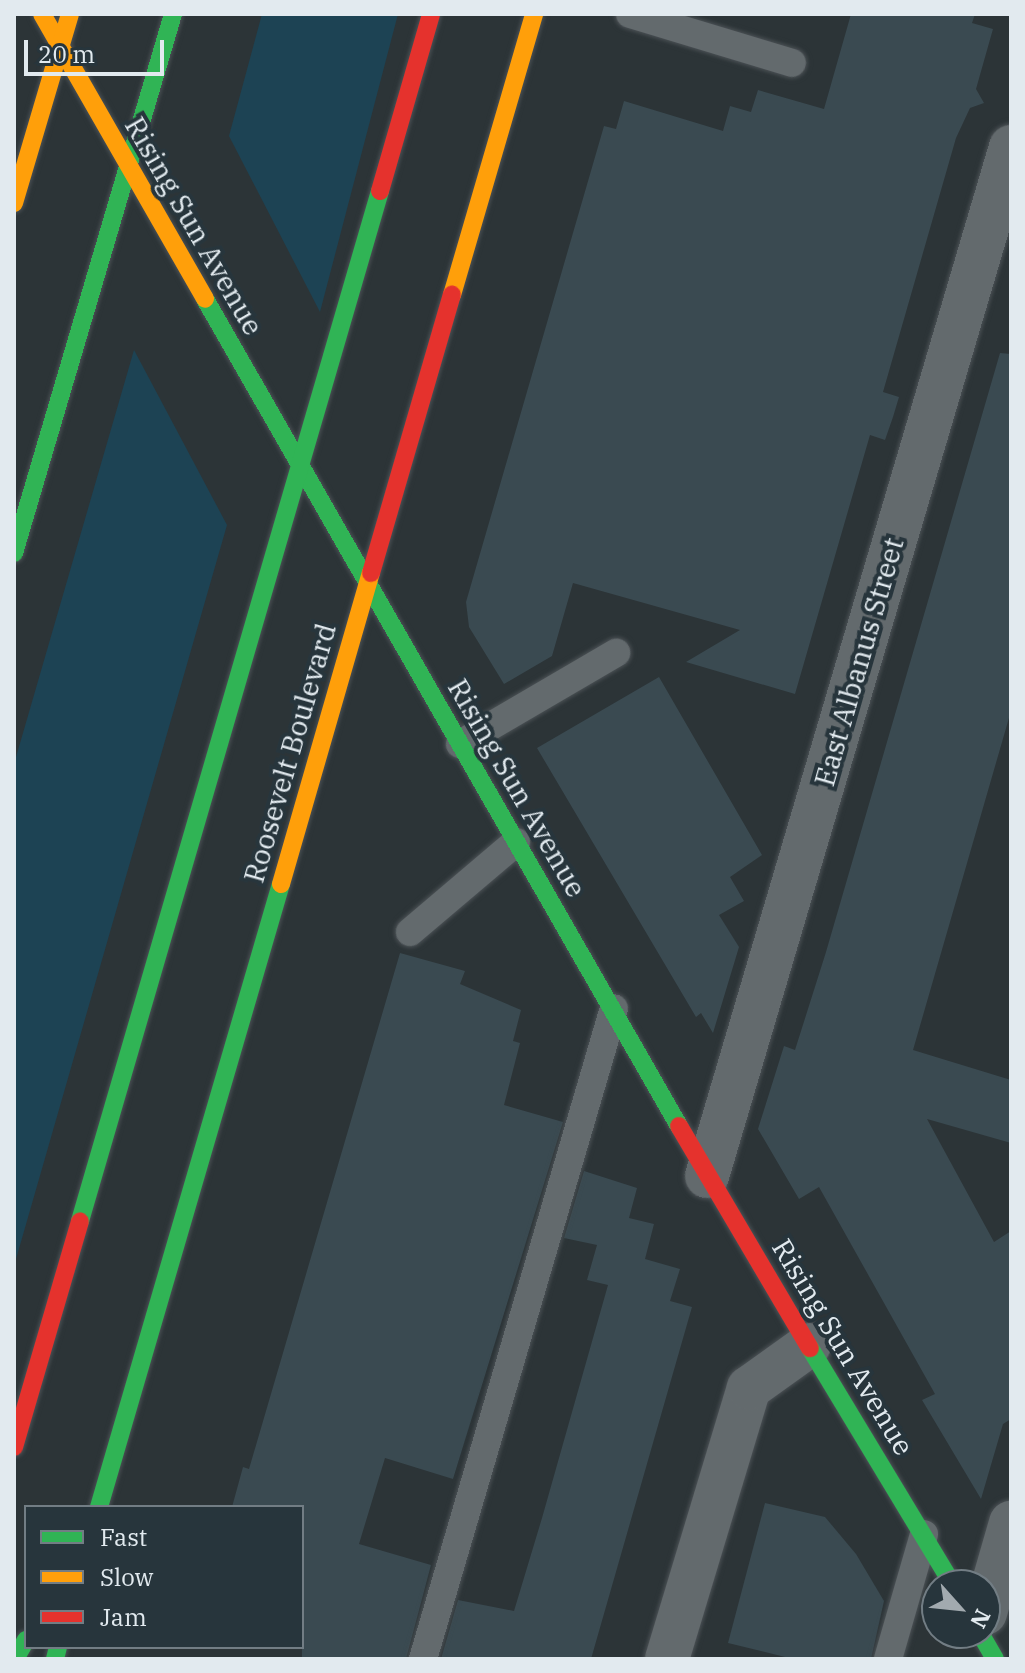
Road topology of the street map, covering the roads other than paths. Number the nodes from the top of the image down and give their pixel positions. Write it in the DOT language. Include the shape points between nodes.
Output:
graph roads {
  1 [pos="42,14"];
  2 [pos="70,14"];
  3 [pos="173,14"];
  4 [pos="431,14"];
  5 [pos="534,14"];
  6 [pos="630,14"];
  7 [pos="61,48"];
  8 [pos="792,63"];
  9 [pos="1011,147"];
  10 [pos="128,166"];
  11 [pos="14,203"];
  12 [pos="300,467"];
  13 [pos="14,553"];
  14 [pos="367,586"];
  15 [pos="616,653"];
  16 [pos="460,744"];
  17 [pos="516,842"];
  18 [pos="410,932"];
  19 [pos="614,1008"];
  20 [pos="707,1176"];
  21 [pos="809,1345"];
  22 [pos="14,1447"];
  23 [pos="100,1505"];
  24 [pos="1011,1523"];
  25 [pos="924,1534"];
  26 [pos="944,1569"];
  27 [pos="998,1569"];
  28 [pos="423,1659"];
  29 [pos="667,1659"];
  30 [pos="888,1659"];
  1 -- 7 [label="main road, Rising Sun Avenue"];
  2 -- 7 [label="main road"];
  3 -- 10 [label="main road"];
  4 -- 12 [label="main road"];
  5 -- 14 [label="main road, Roosevelt Boulevard"];
  6 -- 8 [label="lane"];
  7 -- 10 [label="main road, Rising Sun Avenue"];
  7 -- 11 [label="main road"];
  9 -- 20 [label="street, East Albanus Street"];
  10 -- 12 [label="main road, Rising Sun Avenue"];
  10 -- 13 [label="main road"];
  12 -- 14 [label="main road, Rising Sun Avenue"];
  12 -- 22 [label="main road"];
  14 -- 16 [label="main road, Rising Sun Avenue"];
  14 -- 23 [label="main road, Roosevelt Boulevard"];
  15 -- 16 [label="lane"];
  16 -- 17 [label="main road, Rising Sun Avenue"];
  17 -- 18 [label="lane"];
  17 -- 19 [label="main road, Rising Sun Avenue"];
  19 -- 20 [label="main road, Rising Sun Avenue"];
  19 -- 28 [label="lane"];
  20 -- 21 [label="main road, Rising Sun Avenue"];
  21 -- 25 [label="main road, Rising Sun Avenue"];
  21 -- 29 [label="street" via="749,1388"];
  24 -- 27 [label="street"];
  25 -- 26 [label="main road, Rising Sun Avenue"];
  25 -- 30 [label="lane"];
}
